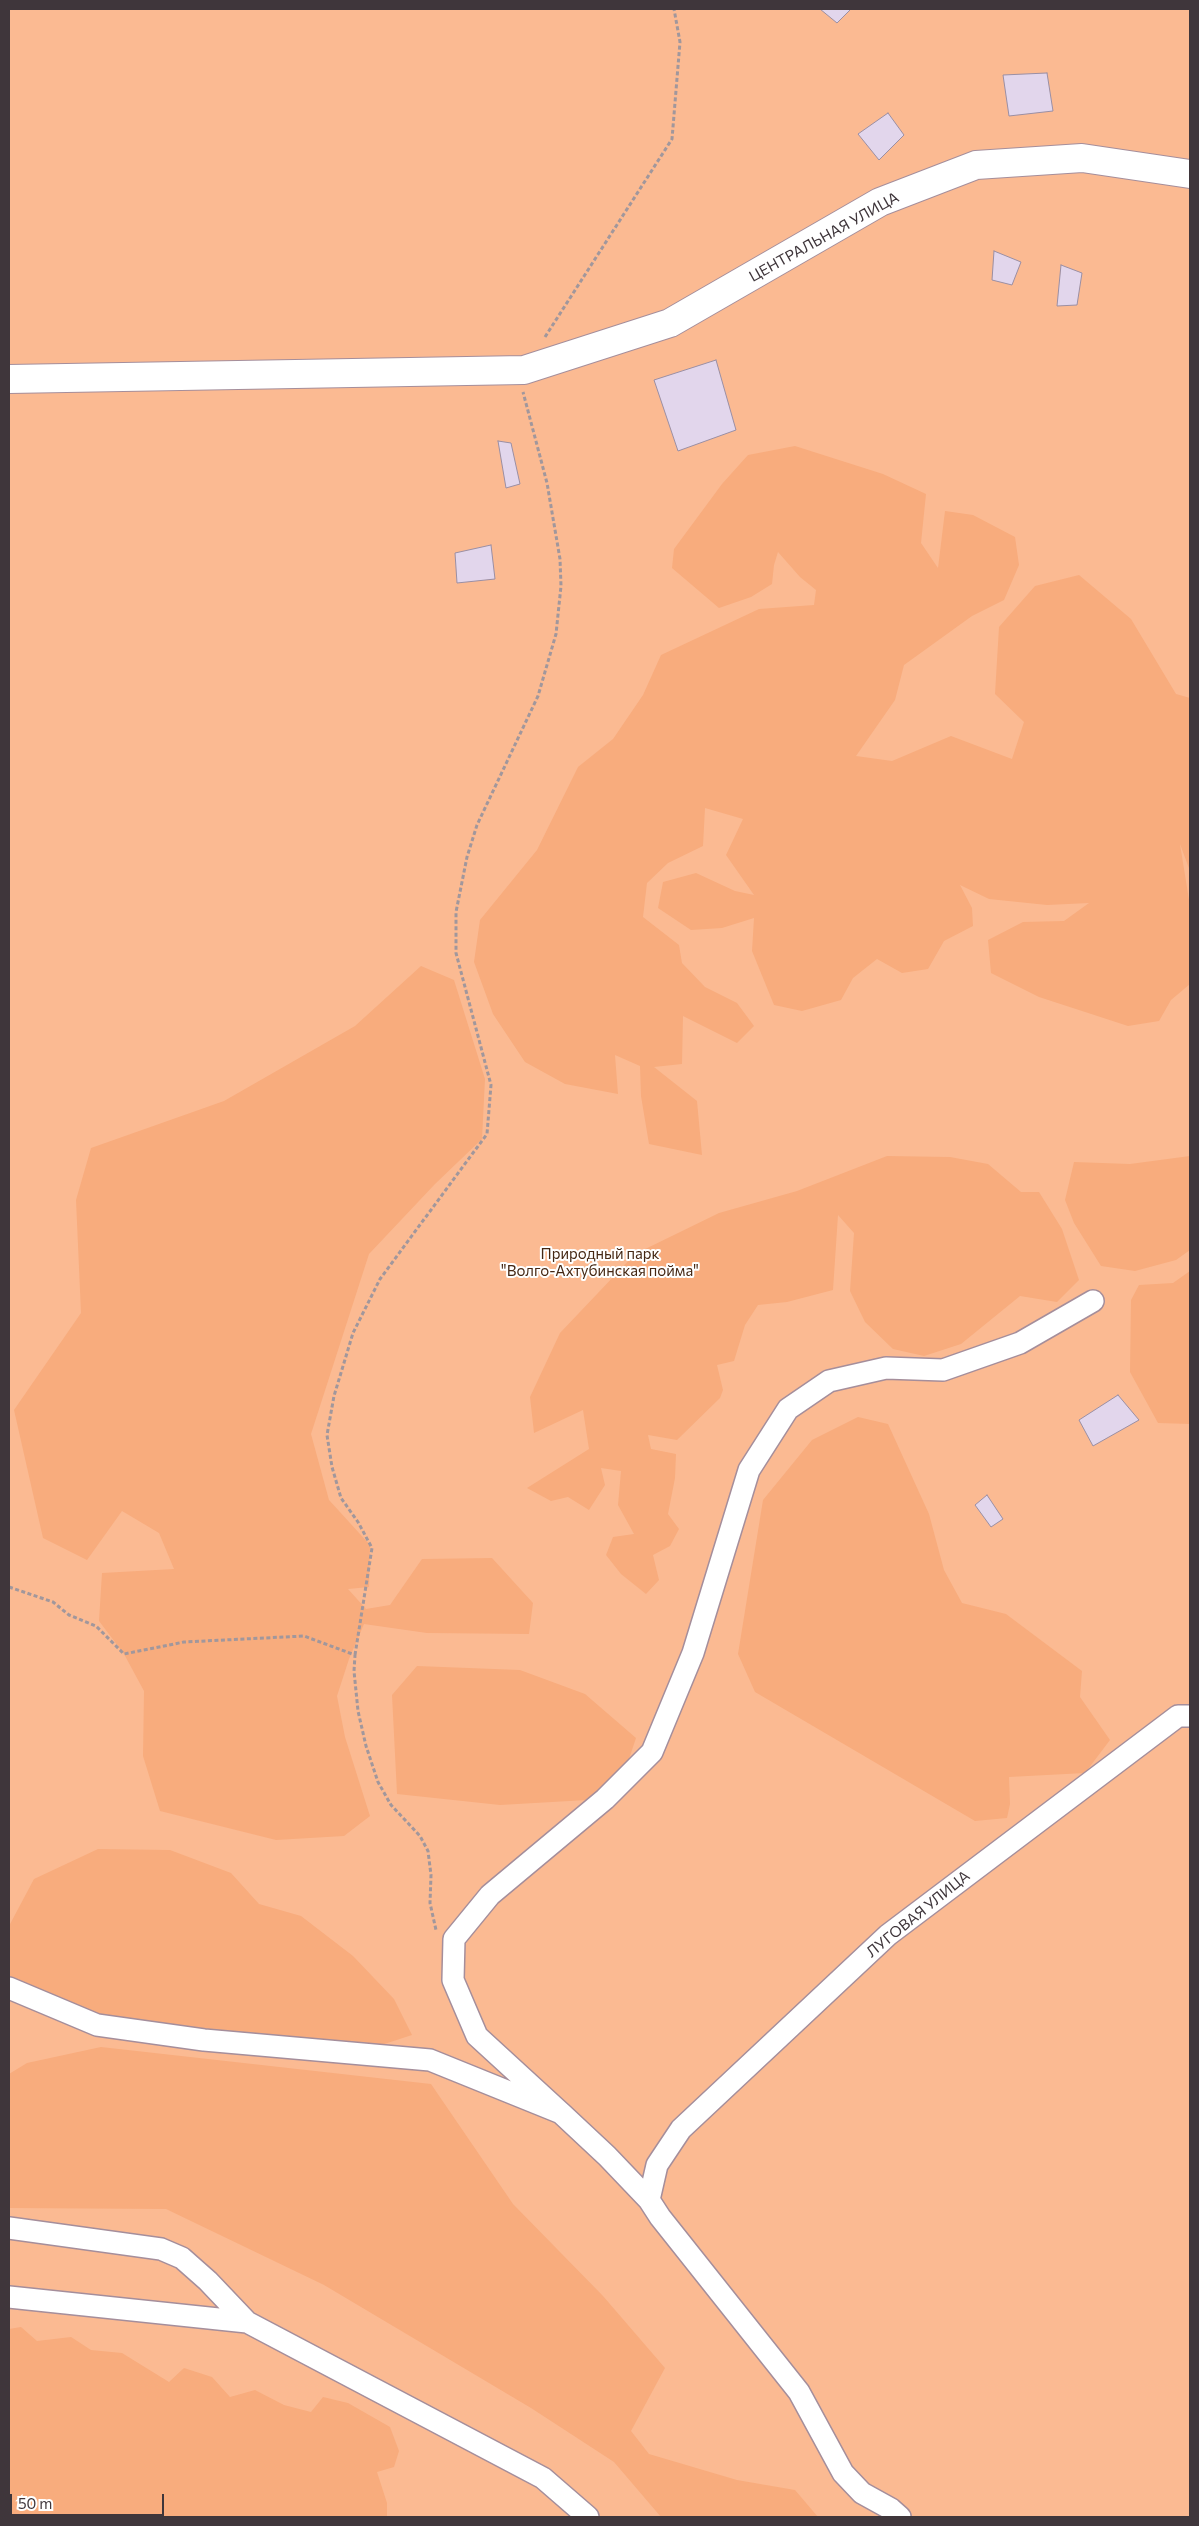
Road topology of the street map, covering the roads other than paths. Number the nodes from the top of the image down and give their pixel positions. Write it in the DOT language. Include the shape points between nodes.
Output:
graph roads {
  1 [pos="1190,174"];
  2 [pos="9,379"];
  3 [pos="1094,1301"];
  4 [pos="1190,1716"];
  5 [pos="9,1988"];
  6 [pos="561,2113"];
  7 [pos="649,2200"];
  8 [pos="9,2228"];
  9 [pos="9,2297"];
  10 [pos="246,2322"];
  11 [pos="588,2517"];
  12 [pos="900,2517"];
  1 -- 2 [label="street, ЦЕНТРАЛЬНАЯ УЛИЦА" via="1082,158 976,165 880,202 670,323 511,370"];
  3 -- 6 [label="street" via="1020,1343 943,1370 886,1368 829,1381 788,1409 750,1470 693,1653 652,1752 605,1799 490,1896 454,1939 453,1980 477,2036"];
  4 -- 7 [label="street, ЛУГОВАЯ УЛИЦА" via="1178,1716 888,1935 680,2129 656,2165"];
  5 -- 6 [label="street" via="97,2025 204,2040 430,2060"];
  6 -- 7 [label="street"];
  7 -- 12 [label="street" via="799,2392 843,2474 862,2492"];
  8 -- 10 [label="street" via="161,2249 182,2258"];
  9 -- 10 [label="street"];
  10 -- 11 [label="street" via="543,2478"];
}
